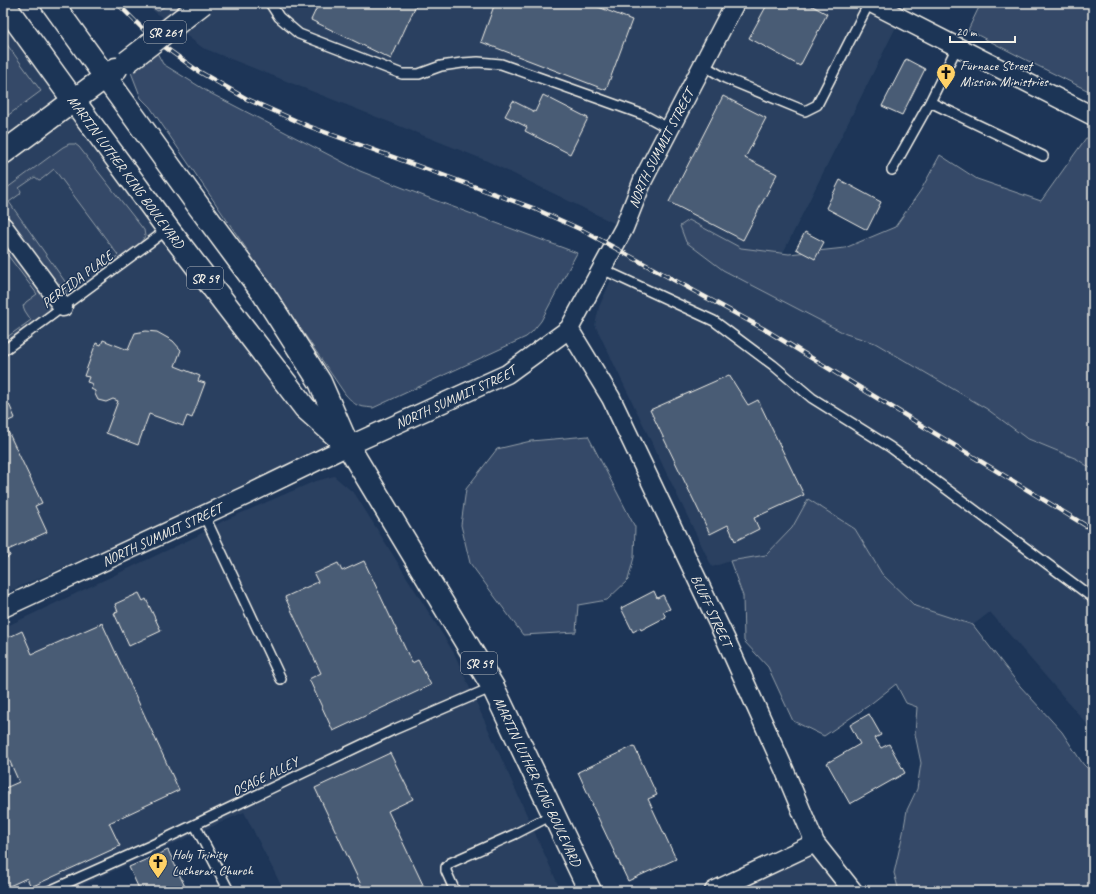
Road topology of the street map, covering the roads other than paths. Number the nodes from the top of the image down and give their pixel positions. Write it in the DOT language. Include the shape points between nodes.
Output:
graph roads {
  1 [pos="3,3"];
  2 [pos="52,3"];
  3 [pos="204,3"];
  4 [pos="270,3"];
  5 [pos="735,3"];
  6 [pos="870,3"];
  7 [pos="957,47"];
  8 [pos="703,65"];
  9 [pos="105,77"];
  10 [pos="74,101"];
  11 [pos="930,102"];
  12 [pos="1093,116"];
  13 [pos="670,129"];
  14 [pos="3,153"];
  15 [pos="1043,156"];
  16 [pos="892,170"];
  17 [pos="3,226"];
  18 [pos="168,229"];
  19 [pos="602,269"];
  20 [pos="63,307"];
  21 [pos="569,329"];
  22 [pos="3,351"];
  23 [pos="348,446"];
  24 [pos="204,515"];
  25 [pos="1093,598"];
  26 [pos="3,608"];
  27 [pos="281,679"];
  28 [pos="493,687"];
  29 [pos="554,814"];
  30 [pos="195,825"];
  31 [pos="815,843"];
  32 [pos="49,891"];
  33 [pos="229,891"];
  34 [pos="455,891"];
  35 [pos="590,891"];
  36 [pos="714,891"];
  37 [pos="854,891"];
  1 -- 10 [label="main road, MARTIN LUTHER KING BOULEVARD / SR 59"];
  2 -- 9 [label="main road, MARTIN LUTHER KING BOULEVARD / SR 59"];
  3 -- 9 [label="main road, SR 261, bridge"];
  4 -- 13 [label="lane" via="279,17 299,34 402,74 419,74 441,66 462,63 501,64 644,115"];
  5 -- 8 [label="street, NORTH SUMMIT STREET"];
  6 -- 7 [label="street"];
  6 -- 8 [label="lane" via="817,105 805,111 725,78"];
  7 -- 11 [label="lane"];
  7 -- 12 [label="street"];
  8 -- 13 [label="street, NORTH SUMMIT STREET"];
  9 -- 10 [label="main road, SR 261"];
  9 -- 23 [label="main road, MARTIN LUTHER KING BOULEVARD / SR 59" via="263,293 320,382"];
  10 -- 14 [label="main road, SR 261"];
  10 -- 18 [label="main road, MARTIN LUTHER KING BOULEVARD / SR 59"];
  11 -- 15 [label="lane"];
  11 -- 16 [label="lane"];
  13 -- 19 [label="street, NORTH SUMMIT STREET" via="643,180 624,228"];
  17 -- 20 [label="street"];
  18 -- 20 [label="lane, PERFIDA PLACE"];
  18 -- 23 [label="main road, MARTIN LUTHER KING BOULEVARD / SR 59" via="305,408"];
  19 -- 21 [label="street, NORTH SUMMIT STREET"];
  19 -- 25 [label="lane" via="714,321 812,398 890,447"];
  20 -- 22 [label="lane, PERFIDA PLACE"];
  21 -- 23 [label="street, NORTH SUMMIT STREET" via="507,374"];
  21 -- 31 [label="street, BLUFF STREET" via="615,406 726,640"];
  23 -- 24 [label="street, NORTH SUMMIT STREET"];
  23 -- 28 [label="main road, MARTIN LUTHER KING BOULEVARD / SR 59"];
  24 -- 26 [label="street, NORTH SUMMIT STREET"];
  24 -- 27 [label="lane"];
  28 -- 29 [label="main road, MARTIN LUTHER KING BOULEVARD / SR 59"];
  28 -- 30 [label="lane, OSAGE ALLEY" via="393,730"];
  29 -- 34 [label="lane" via="450,863 446,871"];
  29 -- 35 [label="main road, MARTIN LUTHER KING BOULEVARD / SR 59"];
  30 -- 32 [label="lane, OSAGE ALLEY"];
  30 -- 33 [label="lane"];
  31 -- 36 [label="street"];
  31 -- 37 [label="street, BLUFF STREET"];
}
